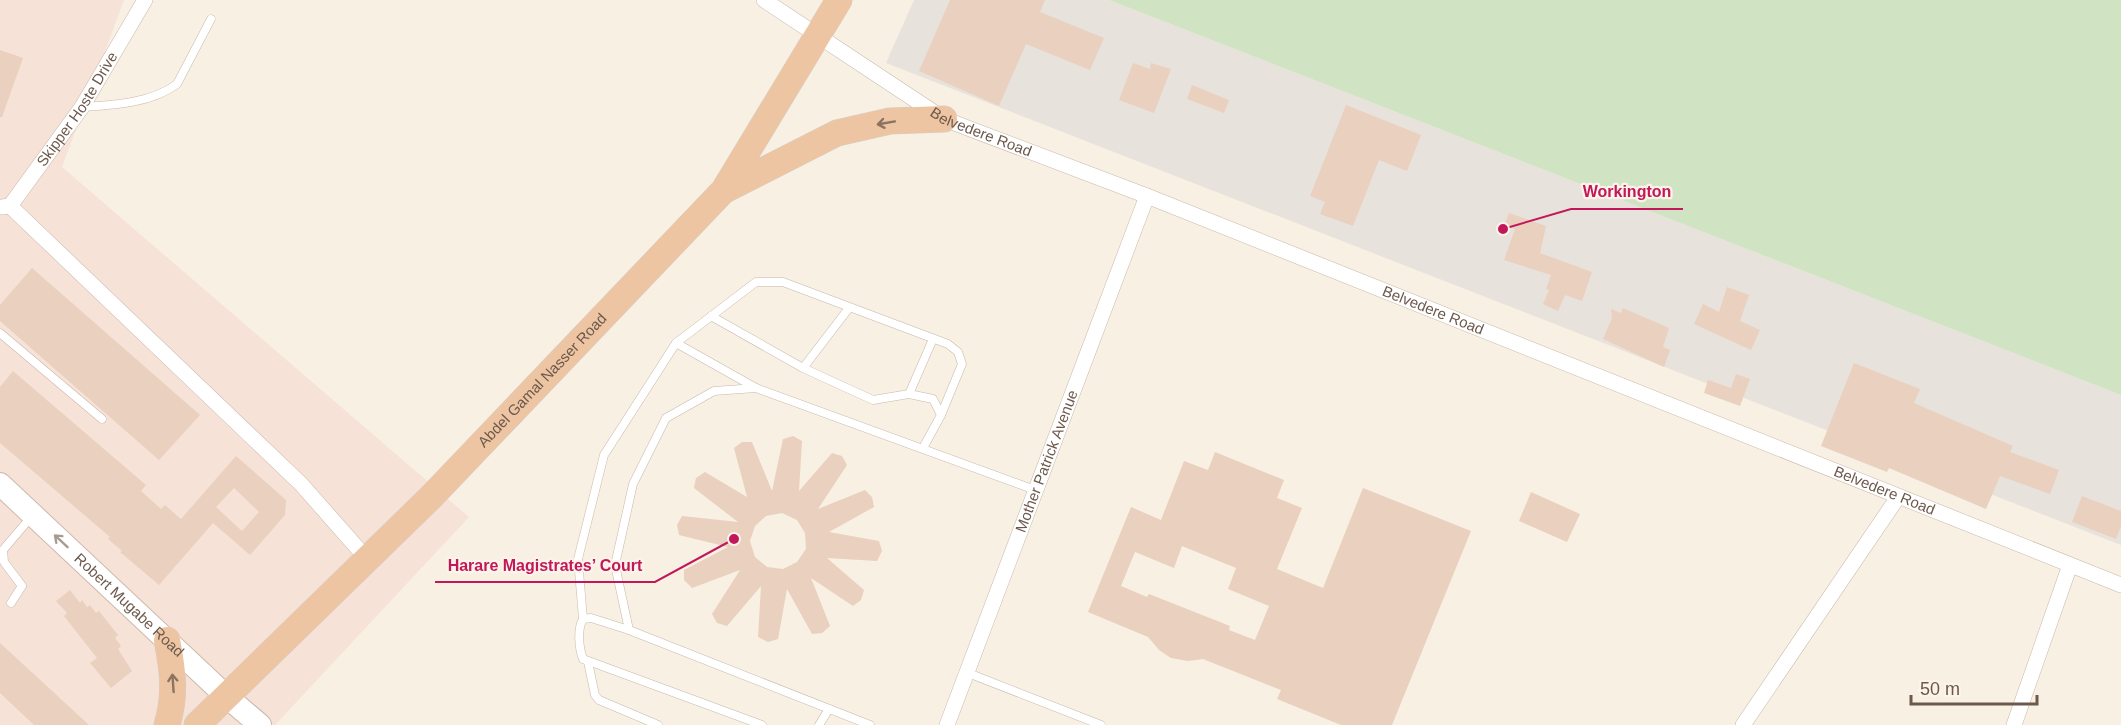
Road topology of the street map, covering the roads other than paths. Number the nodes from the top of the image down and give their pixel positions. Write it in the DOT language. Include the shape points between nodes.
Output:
graph roads {
  1 [pos="145,0"];
  2 [pos="764,0"];
  3 [pos="839,0"];
  4 [pos="211,19"];
  5 [pos="818,36"];
  6 [pos="82,107"];
  7 [pos="944,119"];
  8 [pos="724,190"];
  9 [pos="1147,196"];
  10 [pos="5,207"];
  11 [pos="849,308"];
  12 [pos="711,316"];
  13 [pos="0,333"];
  14 [pos="933,339"];
  15 [pos="676,343"];
  16 [pos="803,368"];
  17 [pos="756,388"];
  18 [pos="909,394"];
  19 [pos="941,416"];
  20 [pos="102,419"];
  21 [pos="923,448"];
  22 [pos="0,484"];
  23 [pos="1035,490"];
  24 [pos="1898,497"];
  25 [pos="33,515"];
  26 [pos="368,560"];
  27 [pos="2070,565"];
  28 [pos="2121,585"];
  29 [pos="11,603"];
  30 [pos="583,619"];
  31 [pos="629,630"];
  32 [pos="167,640"];
  33 [pos="588,662"];
  34 [pos="968,673"];
  35 [pos="226,696"];
  36 [pos="830,709"];
  37 [pos="167,725"];
  38 [pos="198,725"];
  39 [pos="260,725"];
  40 [pos="658,725"];
  41 [pos="762,725"];
  42 [pos="819,725"];
  43 [pos="870,725"];
  44 [pos="947,725"];
  45 [pos="1101,725"];
  46 [pos="1743,725"];
  47 [pos="2014,725"];
  1 -- 6 [label="street, Skipper Hoste Drive"];
  2 -- 5 [label="street, Belvedere Road"];
  3 -- 5 [label="highway, Abdel Gamal Nasser Road"];
  4 -- 6 [label="lane" via="177,84 170,90 123,103"];
  5 -- 7 [label="street, Belvedere Road"];
  5 -- 8 [label="highway, Abdel Gamal Nasser Road"];
  6 -- 10 [label="street, Skipper Hoste Drive"];
  7 -- 8 [label="highway, one-way" via="890,121 837,133"];
  7 -- 9 [label="street, Belvedere Road"];
  8 -- 26 [label="highway, Abdel Gamal Nasser Road"];
  9 -- 23 [label="street, Mother Patrick Avenue"];
  9 -- 24 [label="street, Belvedere Road"];
  10 -- 26 [label="street" via="301,484"];
  11 -- 12 [label="lane" via="783,282 756,282"];
  11 -- 14 [label="lane"];
  11 -- 16 [label="lane"];
  12 -- 15 [label="lane"];
  12 -- 16 [label="lane"];
  13 -- 20 [label="lane"];
  14 -- 18 [label="lane"];
  14 -- 19 [label="lane" via="958,352 962,364"];
  15 -- 17 [label="lane"];
  15 -- 30 [label="lane" via="604,455 578,559"];
  16 -- 18 [label="lane" via="873,400"];
  17 -- 21 [label="lane"];
  17 -- 31 [label="lane" via="714,391 666,418 633,484 615,565"];
  18 -- 19 [label="lane" via="933,399"];
  19 -- 21 [label="lane"];
  21 -- 23 [label="lane"];
  22 -- 25 [label="main road, Robert Mugabe Road"];
  23 -- 34 [label="street, Mother Patrick Avenue"];
  24 -- 27 [label="street, Belvedere Road"];
  24 -- 46 [label="street"];
  25 -- 29 [label="lane" via="3,550 4,562 22,586"];
  32 -- 25 [label="main road, Robert Mugabe Road, one-way"];
  26 -- 35 [label="highway, Abdel Gamal Nasser Road"];
  27 -- 28 [label="street, Belvedere Road"];
  27 -- 47 [label="street"];
  30 -- 31 [label="lane"];
  30 -- 33 [label="lane" via="580,652"];
  31 -- 36 [label="lane"];
  32 -- 35 [label="main road, Robert Mugabe Road"];
  37 -- 32 [label="highway, one-way" via="174,687"];
  33 -- 40 [label="lane" via="599,700"];
  33 -- 41 [label="lane"];
  34 -- 44 [label="street, Mother Patrick Avenue"];
  34 -- 45 [label="lane"];
  35 -- 38 [label="highway, Abdel Gamal Nasser Road"];
  35 -- 39 [label="main road, Robert Mugabe Road"];
  36 -- 42 [label="lane"];
  36 -- 43 [label="lane"];
}
